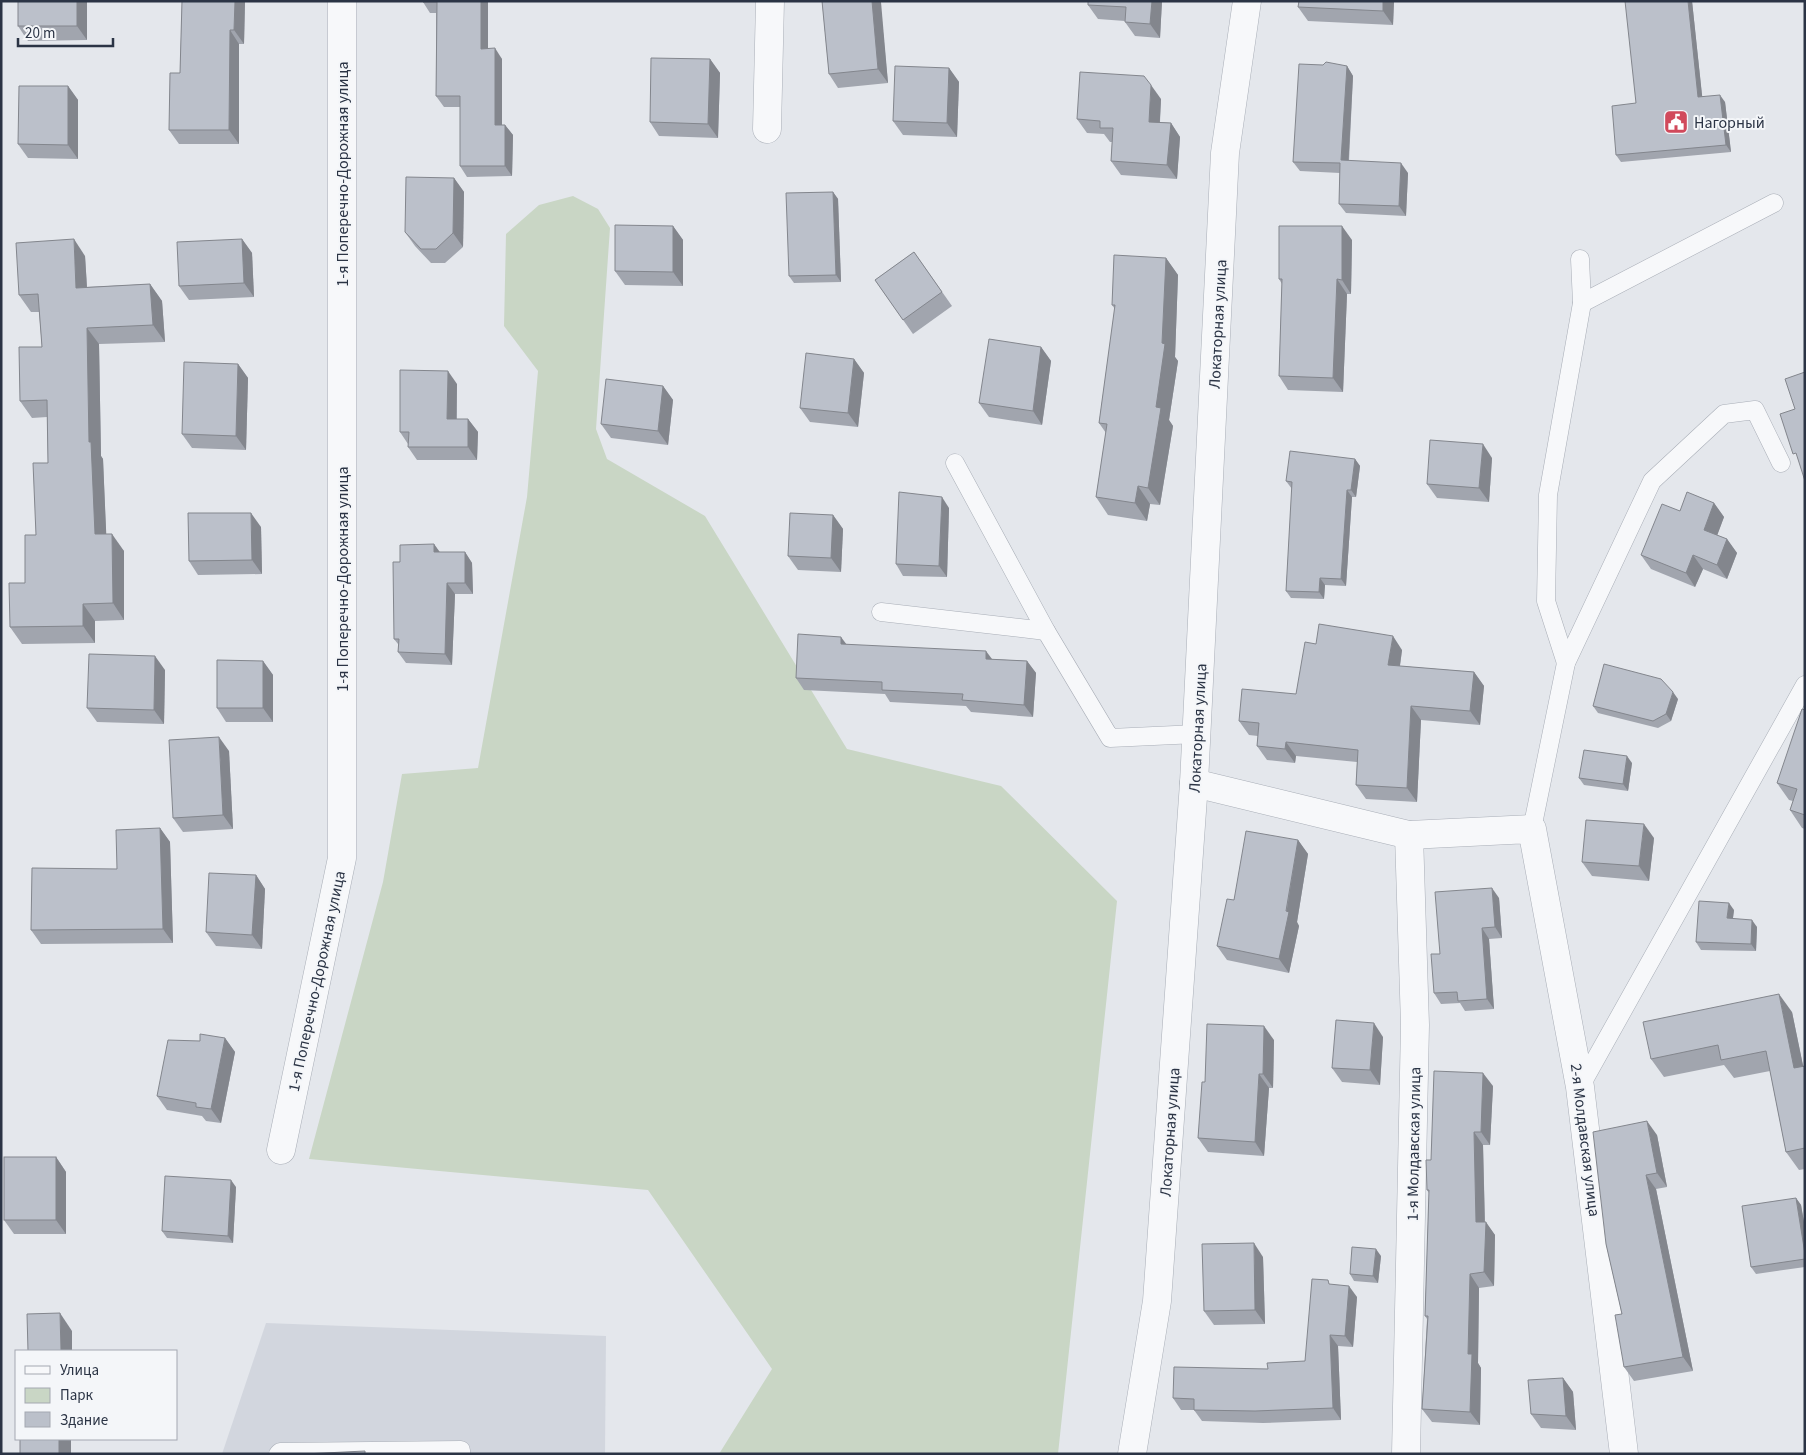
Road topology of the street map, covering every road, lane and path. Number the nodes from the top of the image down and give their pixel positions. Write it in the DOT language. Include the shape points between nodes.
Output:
graph roads {
  1 [pos="342,1"];
  2 [pos="770,1"];
  3 [pos="1247,1"];
  4 [pos="767,129"];
  5 [pos="1774,203"];
  6 [pos="1580,259"];
  7 [pos="1582,303"];
  8 [pos="956,463"];
  9 [pos="1781,464"];
  10 [pos="880,612"];
  11 [pos="1046,631"];
  12 [pos="1566,663"];
  13 [pos="1805,685"];
  14 [pos="1196,734"];
  15 [pos="1194,784"];
  16 [pos="1532,830"];
  17 [pos="1409,835"];
  18 [pos="1580,1087"];
  19 [pos="281,1150"];
  20 [pos="278,1454"];
  21 [pos="461,1454"];
  22 [pos="1132,1454"];
  23 [pos="1406,1454"];
  24 [pos="1624,1454"];
  1 -- 19 [label="street, 1-я Поперечно-Дорожная улица" via="342,858"];
  2 -- 4 [label="street"];
  3 -- 14 [label="street, Локаторная улица" via="1225,161"];
  5 -- 7 [label="lane"];
  6 -- 7 [label="lane"];
  7 -- 12 [label="lane" via="1548,495 1546,601"];
  8 -- 11 [label="lane"];
  9 -- 12 [label="lane" via="1755,410 1724,414 1652,481"];
  10 -- 11 [label="lane"];
  11 -- 14 [label="lane" via="1110,738"];
  12 -- 16 [label="lane"];
  13 -- 18 [label="lane"];
  14 -- 15 [label="street, Локаторная улица"];
  15 -- 17 [label="street"];
  15 -- 22 [label="street, Локаторная улица" via="1157,1302"];
  16 -- 17 [label="street"];
  16 -- 18 [label="street, 2-я Молдавская улица"];
  17 -- 23 [label="street, 1-я Молдавская улица" via="1415,1025"];
  18 -- 24 [label="street, 2-я Молдавская улица"];
  20 -- 21 [label="lane" via="461,1450"];
}
